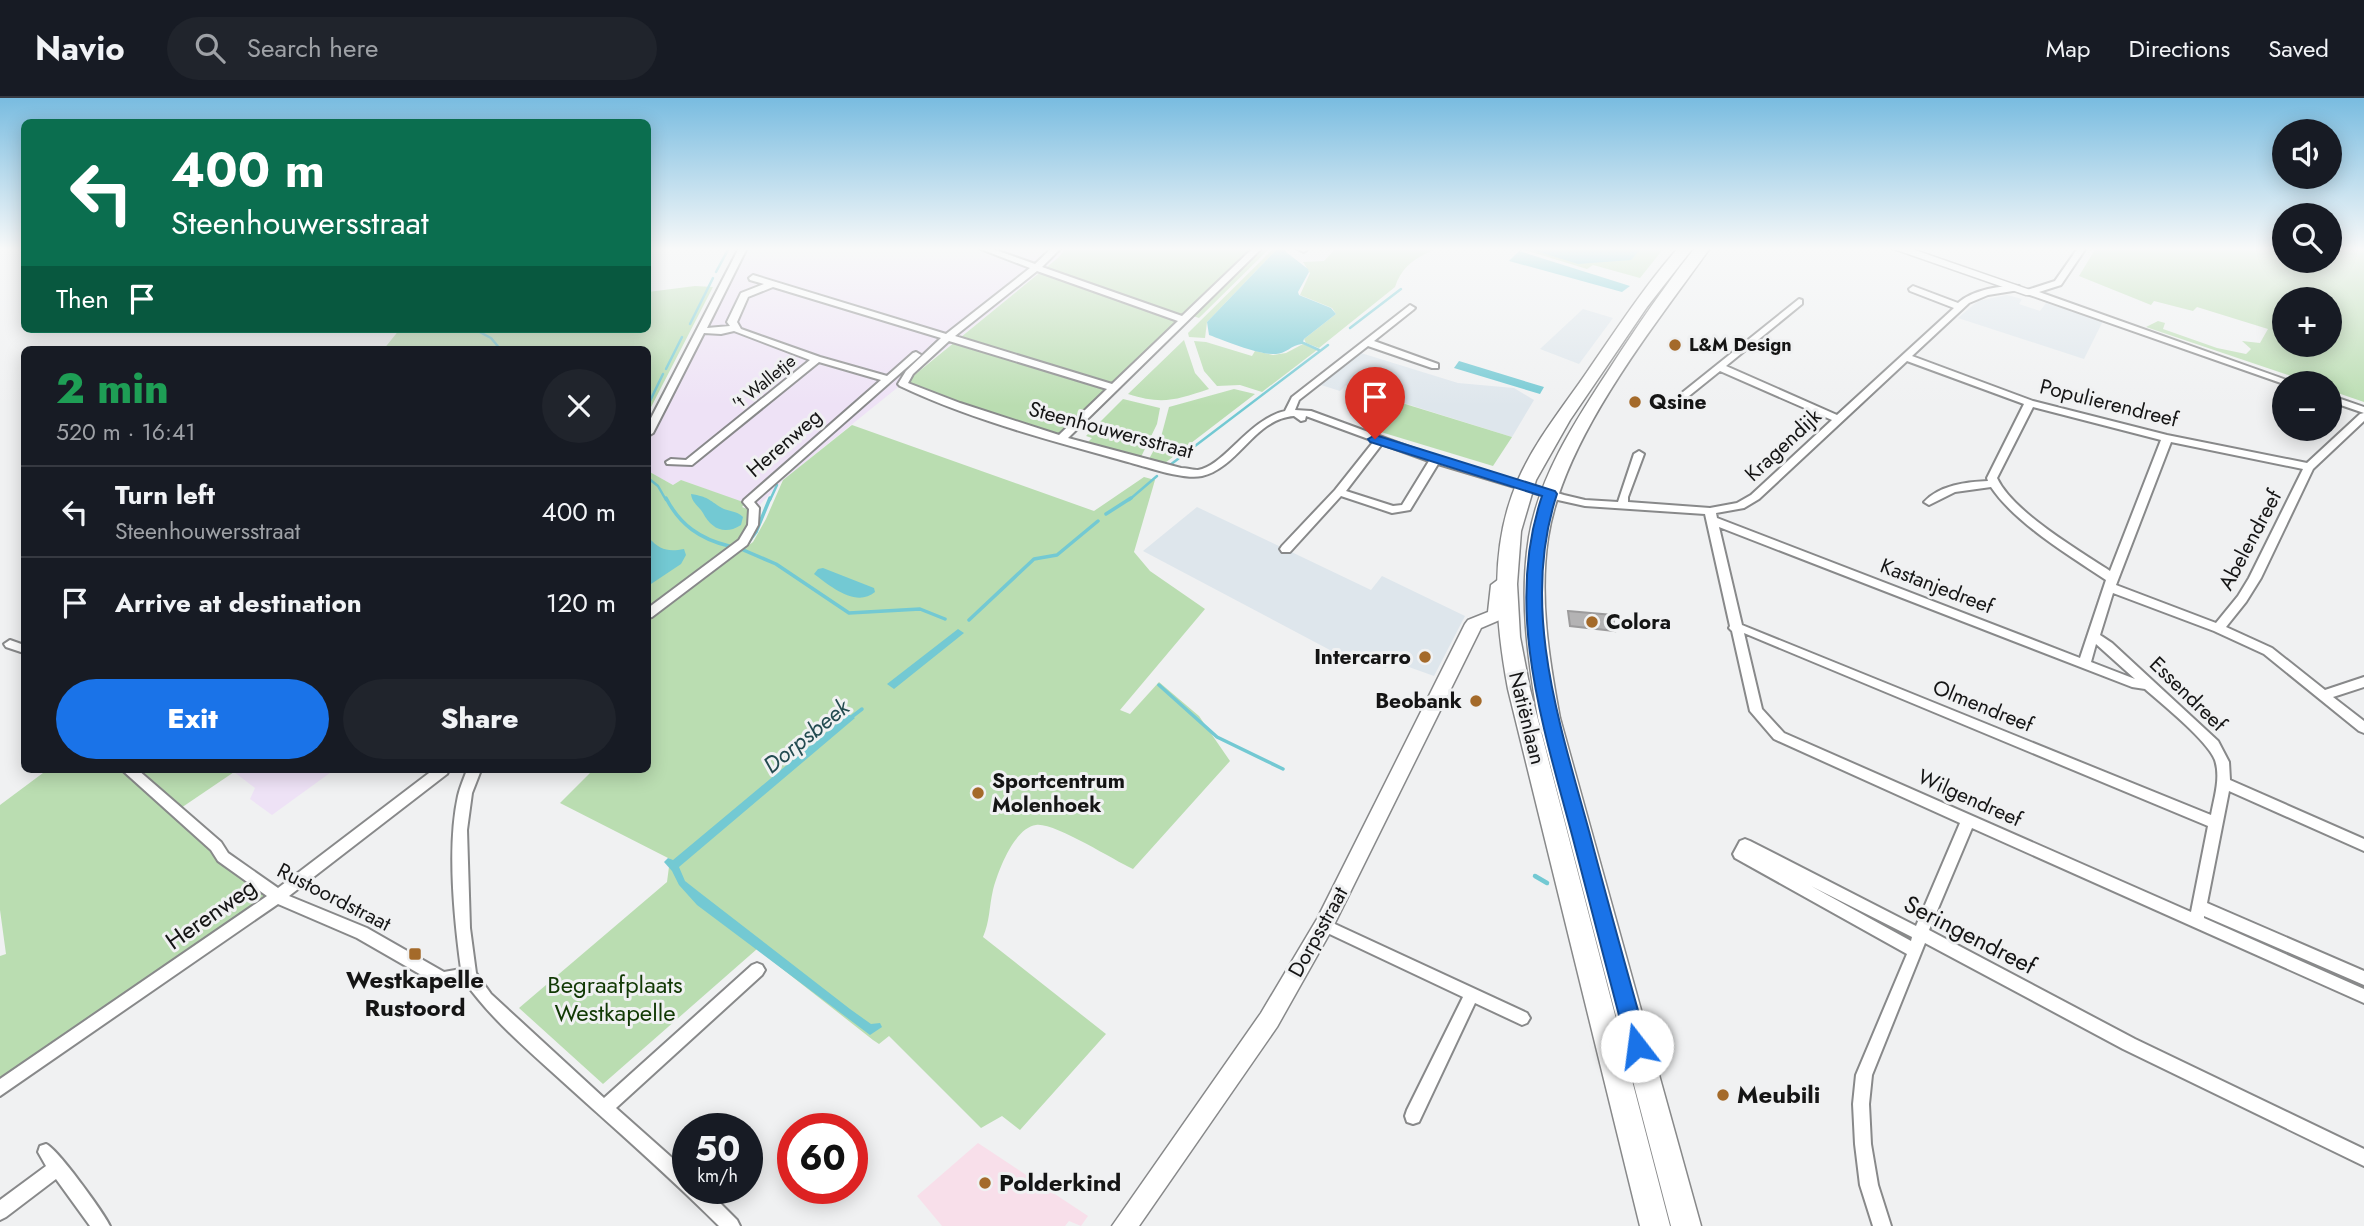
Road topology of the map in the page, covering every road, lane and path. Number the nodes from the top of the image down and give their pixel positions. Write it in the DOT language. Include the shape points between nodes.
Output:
graph roads {
  1 [pos="716,301"];
  2 [pos="741,301"];
  3 [pos="830,301"];
  4 [pos="991,301"];
  5 [pos="1130,301"];
  6 [pos="1204,301"];
  7 [pos="1645,301"];
  8 [pos="1663,301"];
  9 [pos="1945,301"];
  10 [pos="1971,301"];
  11 [pos="2055,301"];
  12 [pos="1799,302"];
  13 [pos="1960,306"];
  14 [pos="1410,308"];
  15 [pos="1184,320"];
  16 [pos="736,328"];
  17 [pos="701,330"];
  18 [pos="945,335"];
  19 [pos="1367,342"];
  20 [pos="1905,358"];
  21 [pos="817,359"];
  22 [pos="1435,366"];
  23 [pos="1719,367"];
  24 [pos="2272,377"];
  25 [pos="888,379"];
  26 [pos="1114,388"];
  27 [pos="1681,398"];
  28 [pos="2342,402"];
  29 [pos="2030,403"];
  30 [pos="2364,410"];
  31 [pos="1293,413"];
  32 [pos="2364,416"];
  33 [pos="1838,419"];
  34 [pos="651,427"];
  35 [pos="2167,438"];
  36 [pos="1061,439"];
  37 [pos="1377,440"];
  38 [pos="1639,454"];
  39 [pos="1435,460"];
  40 [pos="671,463"];
  41 [pos="2309,467"];
  42 [pos="1993,484"];
  43 [pos="1525,487"];
  44 [pos="1339,492"];
  45 [pos="1550,494"];
  46 [pos="1929,502"];
  47 [pos="1623,506"];
  48 [pos="1711,515"];
  49 [pos="1286,549"];
  50 [pos="1508,568"];
  51 [pos="2111,583"];
  52 [pos="651,612"];
  53 [pos="1485,622"];
  54 [pos="1735,628"];
  55 [pos="2218,628"];
  56 [pos="1508,634"];
  57 [pos="2093,636"];
  58 [pos="10,644"];
  59 [pos="21,648"];
  60 [pos="2084,664"];
  61 [pos="2364,682"];
  62 [pos="2148,684"];
  63 [pos="2324,695"];
  64 [pos="2364,728"];
  65 [pos="133,773"];
  66 [pos="438,773"];
  67 [pos="473,773"];
  68 [pos="2224,783"];
  69 [pos="1968,820"];
  70 [pos="2215,823"];
  71 [pos="2364,845"];
  72 [pos="278,896"];
  73 [pos="2198,914"];
  74 [pos="1324,925"];
  75 [pos="1920,933"];
  76 [pos="1916,951"];
  77 [pos="757,970"];
  78 [pos="469,975"];
  79 [pos="2364,978"];
  80 [pos="1472,993"];
  81 [pos="2364,996"];
  82 [pos="1522,1018"];
  83 [pos="0,1088"];
  84 [pos="604,1108"];
  85 [pos="1413,1116"];
  86 [pos="46,1152"];
  87 [pos="2364,1158"];
  88 [pos="58,1167"];
  89 [pos="672,1170"];
  90 [pos="709,1204"];
  91 [pos="0,1211"];
  92 [pos="101,1226"];
  93 [pos="731,1226"];
  94 [pos="1124,1226"];
  95 [pos="1655,1226"];
  96 [pos="1686,1226"];
  97 [pos="1882,1226"];
  1 -- 17 [label="street"];
  2 -- 16 [label="street" via="732,322"];
  3 -- 18 [label="street"];
  4 -- 18 [label="street, Herenweg"];
  5 -- 15 [label="street"];
  6 -- 15 [label="street"];
  7 -- 43 [label="main road, Natiënlaan" via="1545,448"];
  8 -- 45 [label="main road, Natiënlaan" via="1577,436"];
  9 -- 13 [label="street"];
  10 -- 13 [label="street, Kragendijk"];
  11 -- 24 [label="street"];
  12 -- 23 [label="street"];
  13 -- 20 [label="street, Kragendijk"];
  14 -- 19 [label="street"];
  15 -- 26 [label="street"];
  16 -- 17 [label="street"];
  16 -- 21 [label="street, 't Walletje"];
  17 -- 34 [label="street"];
  18 -- 25 [label="street, Herenweg"];
  18 -- 26 [label="street"];
  18 -- 36 [label="street, Steenhouwersstraat" via="906,374 903,384"];
  19 -- 22 [label="street"];
  19 -- 31 [label="street" via="1295,399"];
  20 -- 29 [label="street, Populierendreef"];
  20 -- 33 [label="street, Kragendijk"];
  21 -- 25 [label="street"];
  21 -- 40 [label="street, 't Walletje" via="688,463"];
  23 -- 27 [label="street"];
  23 -- 33 [label="street"];
  25 -- 52 [label="street, Herenweg" via="748,502 754,508 753,525 743,542"];
  26 -- 36 [label="street"];
  28 -- 30 [label="street"];
  29 -- 35 [label="street, Populierendreef"];
  29 -- 42 [label="street"];
  31 -- 36 [label="street, Steenhouwersstraat" via="1273,418 1198,473"];
  31 -- 37 [label="street" via="1367,441"];
  32 -- 41 [label="street, Abelendreef"];
  33 -- 48 [label="street, Kragendijk" via="1749,502"];
  35 -- 41 [label="street, Populierendreef"];
  35 -- 51 [label="street"];
  37 -- 39 [label="street"];
  37 -- 44 [label="street"];
  38 -- 47 [label="street"];
  39 -- 43 [label="street"];
  39 -- 44 [label="street" via="1406,508 1392,510"];
  41 -- 55 [label="street, Abelendreef" via="2255,578"];
  42 -- 46 [label="street" via="1938,494"];
  42 -- 51 [label="street" via="2006,500"];
  43 -- 45 [label="street"];
  43 -- 50 [label="main road, Natiënlaan"];
  44 -- 49 [label="street"];
  45 -- 47 [label="street, Kragendijk"];
  45 -- 96 [label="main road, Natiënlaan" via="1535,574 1536,652 1562,770"];
  47 -- 48 [label="street, Kragendijk"];
  48 -- 54 [label="street, Wilgendreef"];
  48 -- 60 [label="street, Kastanjedreef"];
  50 -- 53 [label="street, Dorpsstraat" via="1499,576 1496,615"];
  50 -- 56 [label="main road, Natiënlaan"];
  51 -- 55 [label="street"];
  51 -- 57 [label="street"];
  53 -- 56 [label="street"];
  53 -- 74 [label="street, Dorpsstraat" via="1474,624"];
  54 -- 69 [label="street, Wilgendreef" via="1756,711 1779,736"];
  54 -- 70 [label="street, Olmendreef"];
  55 -- 63 [label="street" via="2268,651"];
  56 -- 95 [label="main road, Natiënlaan"];
  57 -- 60 [label="street"];
  57 -- 62 [label="street, Essendreef"];
  58 -- 59 [label="street"];
  60 -- 62 [label="street, Kastanjedreef" via="2136,684"];
  61 -- 63 [label="street"];
  62 -- 68 [label="street, Essendreef" via="2213,745 2222,762"];
  63 -- 64 [label="street"];
  65 -- 72 [label="street, Rustoordstraat" via="223,857"];
  66 -- 72 [label="street, Herenweg"];
  67 -- 78 [label="street" via="460,830"];
  68 -- 70 [label="street, Essendreef"];
  68 -- 71 [label="street"];
  69 -- 73 [label="street, Wilgendreef"];
  69 -- 75 [label="street"];
  70 -- 73 [label="street, Essendreef"];
  72 -- 78 [label="street, Rustoordstraat" via="362,933 442,979"];
  72 -- 83 [label="street, Herenweg"];
  73 -- 79 [label="street, Wilgendreef"];
  73 -- 81 [label="street, Wilgendreef"];
  74 -- 80 [label="street"];
  74 -- 94 [label="street, Dorpsstraat" via="1269,1020"];
  75 -- 76 [label="street"];
  75 -- 76 [label="street, Seringendreef" via="1745,845 1740,854"];
  75 -- 87 [label="street, Seringendreef" via="2129,1044"];
  76 -- 97 [label="street" via="1864,1074 1863,1144"];
  77 -- 84 [label="street"];
  78 -- 84 [label="street" via="485,999"];
  80 -- 82 [label="street"];
  80 -- 85 [label="street"];
  84 -- 89 [label="street"];
  86 -- 88 [label="street"];
  88 -- 91 [label="street"];
  88 -- 92 [label="street"];
  90 -- 93 [label="street"];
}
